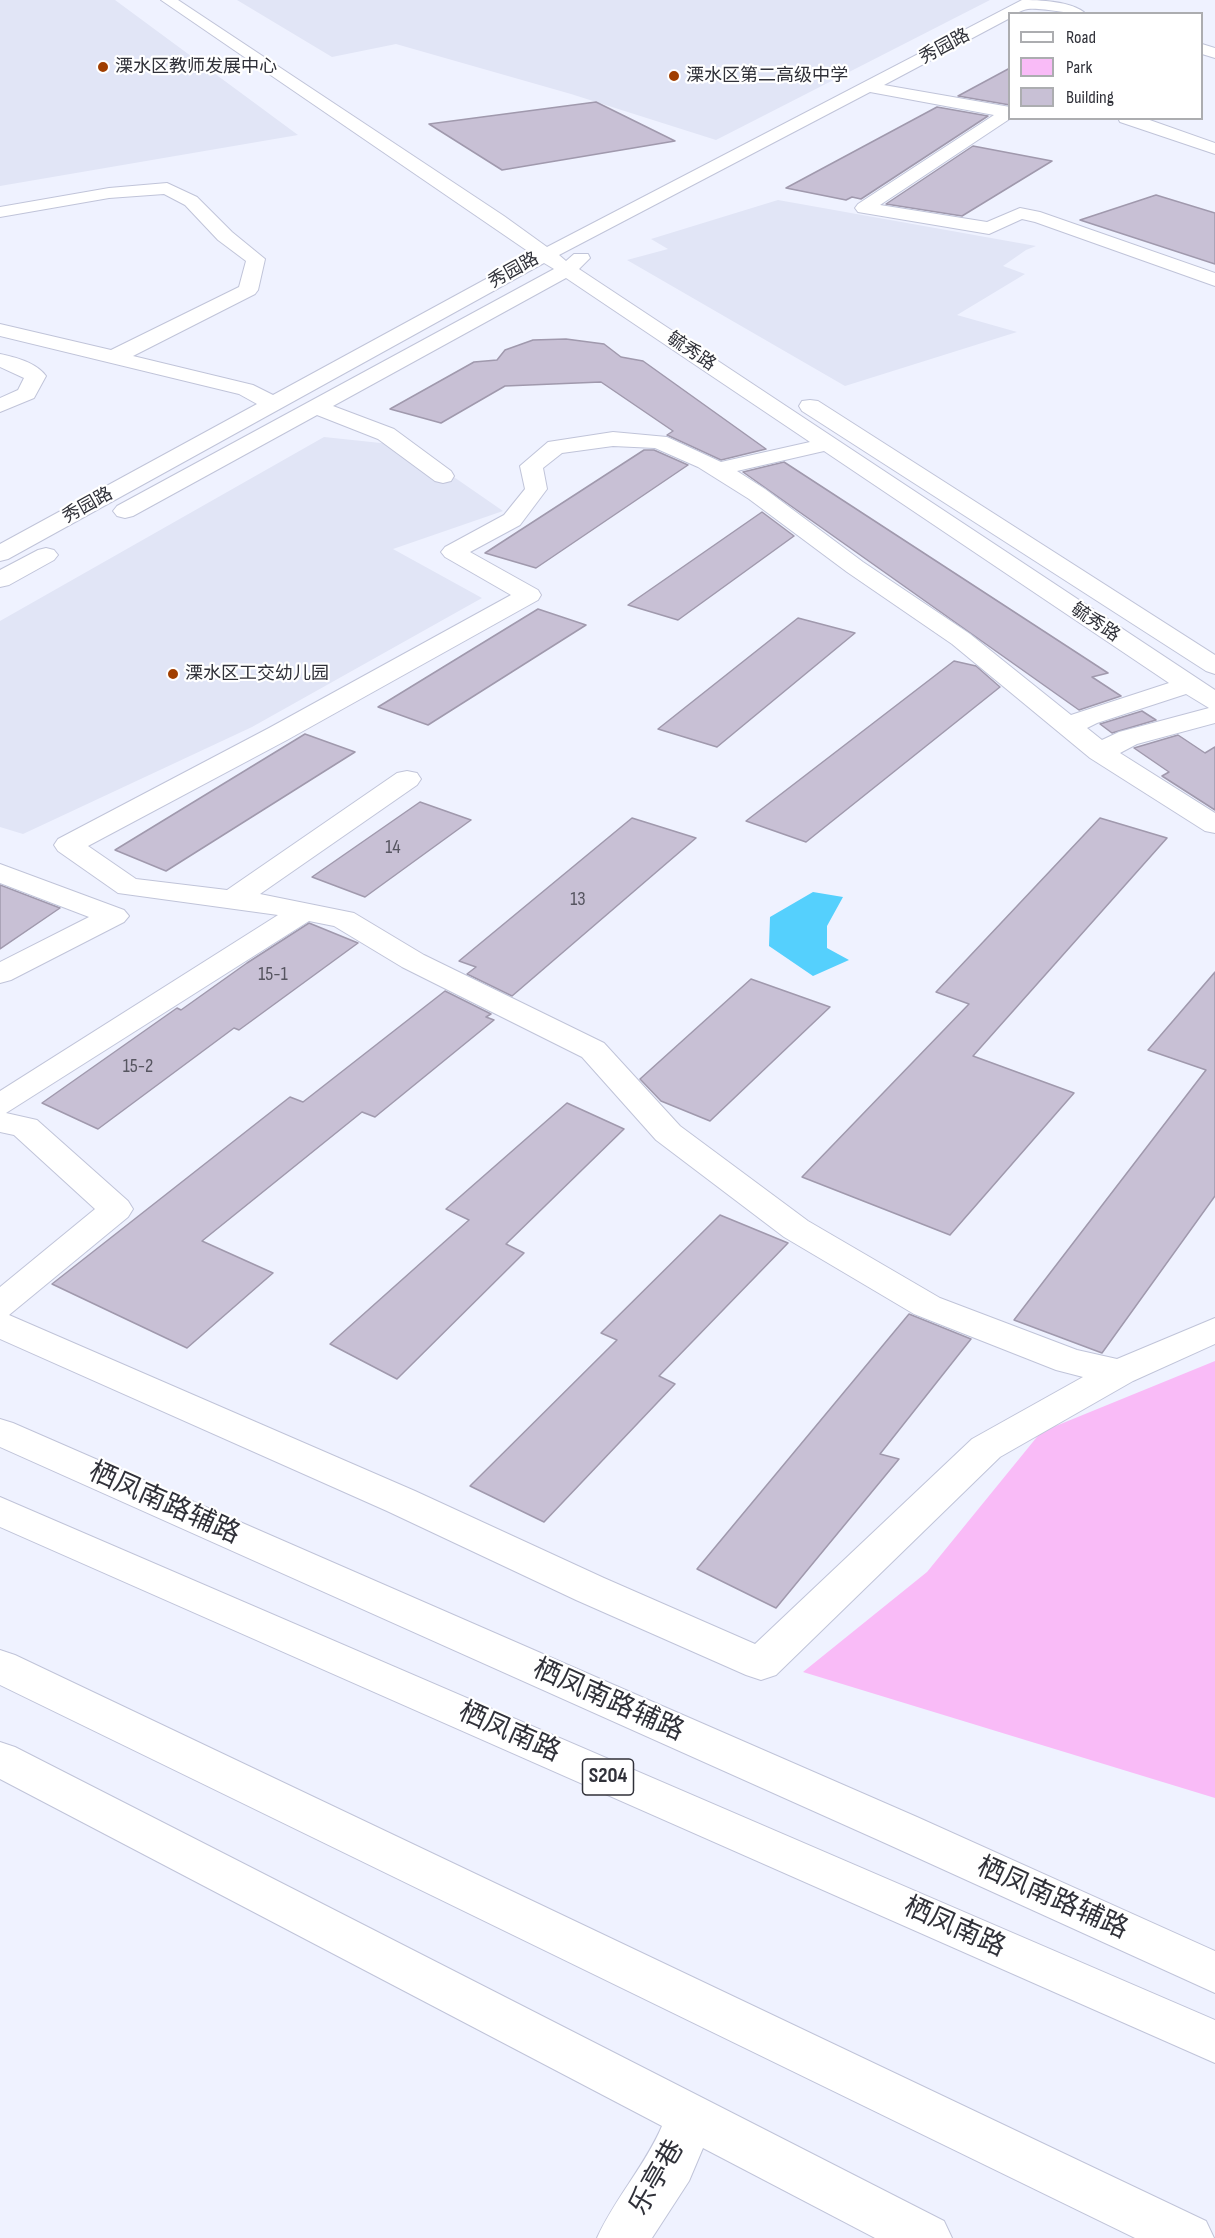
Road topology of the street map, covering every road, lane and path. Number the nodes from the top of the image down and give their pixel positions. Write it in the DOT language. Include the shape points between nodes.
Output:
graph roads {
  1 [pos="168,0"];
  2 [pos="198,0"];
  3 [pos="1039,5"];
  4 [pos="1026,12"];
  5 [pos="1070,12"];
  6 [pos="1008,21"];
  7 [pos="1008,27"];
  8 [pos="1203,50"];
  9 [pos="1213,62"];
  10 [pos="879,89"];
  11 [pos="1008,112"];
  12 [pos="1008,113"];
  13 [pos="1132,120"];
  14 [pos="1215,149"];
  15 [pos="0,212"];
  16 [pos="565,257"];
  17 [pos="1215,280"];
  18 [pos="676,319"];
  19 [pos="0,330"];
  20 [pos="114,357"];
  21 [pos="0,360"];
  22 [pos="795,396"];
  23 [pos="273,404"];
  24 [pos="0,406"];
  25 [pos="316,407"];
  26 [pos="828,444"];
  27 [pos="718,469"];
  28 [pos="443,476"];
  29 [pos="108,521"];
  30 [pos="66,543"];
  31 [pos="2,551"];
  32 [pos="35,561"];
  33 [pos="0,580"];
  34 [pos="1215,666"];
  35 [pos="1188,685"];
  36 [pos="1215,702"];
  37 [pos="1215,715"];
  38 [pos="1069,727"];
  39 [pos="1100,752"];
  40 [pos="407,779"];
  41 [pos="1215,825"];
  42 [pos="0,873"];
  43 [pos="233,899"];
  44 [pos="304,911"];
  45 [pos="0,974"];
  46 [pos="0,1105"];
  47 [pos="0,1122"];
  48 [pos="0,1306"];
  49 [pos="0,1325"];
  50 [pos="1215,1330"];
  51 [pos="1120,1372"];
  52 [pos="0,1432"];
  53 [pos="0,1512"];
  54 [pos="0,1666"];
  55 [pos="0,1759"];
  56 [pos="1215,1973"];
  57 [pos="1215,2042"];
  58 [pos="691,2116"];
  59 [pos="623,2238"];
  60 [pos="926,2238"];
  61 [pos="1188,2238"];
  1 -- 16 [label="street, 毓秀路"];
  2 -- 16 [label="street, 毓秀路"];
  3 -- 4 [label="street, 秀园路"];
  3 -- 5 [label="street"];
  6 -- 10 [label="street, 秀园路"];
  7 -- 10 [label="street, 秀园路"];
  8 -- 9 [label="street"];
  10 -- 11 [label="street"];
  10 -- 16 [label="street, 秀园路"];
  12 -- 17 [label="street" via="864,208 990,228 1020,213 1040,217"];
  13 -- 14 [label="street"];
  15 -- 20 [label="street" via="109,193 167,188 191,201 225,236 256,259 248,290"];
  16 -- 18 [label="street, 毓秀路"];
  16 -- 23 [label="street, 秀园路"];
  16 -- 25 [label="street, 秀园路"];
  16 -- 26 [label="street, 毓秀路"];
  19 -- 20 [label="street"];
  20 -- 23 [label="street" via="246,389"];
  21 -- 24 [label="street" via="36,376 27,394"];
  22 -- 34 [label="street, 毓秀路"];
  23 -- 31 [label="street, 秀园路"];
  25 -- 28 [label="street" via="386,434"];
  25 -- 29 [label="street, 秀园路"];
  26 -- 27 [label="street"];
  26 -- 35 [label="street, 毓秀路"];
  27 -- 38 [label="street" via="962,639"];
  27 -- 43 [label="street" via="659,442 613,439 556,447 531,466 536,489 512,520 453,552 529,595 68,845 128,887"];
  30 -- 32 [label="street, 秀园路"];
  31 -- 32 [label="street"];
  32 -- 33 [label="street, 秀园路"];
  35 -- 36 [label="street, 毓秀路"];
  35 -- 38 [label="street" via="1088,717"];
  37 -- 39 [label="street" via="1128,738"];
  38 -- 39 [label="street"];
  39 -- 41 [label="street"];
  40 -- 43 [label="street"];
  42 -- 45 [label="street" via="114,916"];
  43 -- 44 [label="street"];
  44 -- 46 [label="street"];
  44 -- 51 [label="street" via="343,919 413,961 592,1050 668,1133 796,1229 927,1306 1069,1361"];
  47 -- 48 [label="street" via="25,1127 116,1209"];
  49 -- 51 [label="street" via="761,1664 986,1448"];
  50 -- 51 [label="street"];
  52 -- 56 [label="street, 栖凤南路辅路"];
  53 -- 57 [label="street, 栖凤南路 / S204"];
  54 -- 61 [label="street"];
  55 -- 58 [label="street"];
  58 -- 59 [label="street, 乐亭巷" via="671,2165"];
  58 -- 60 [label="street"];
}
